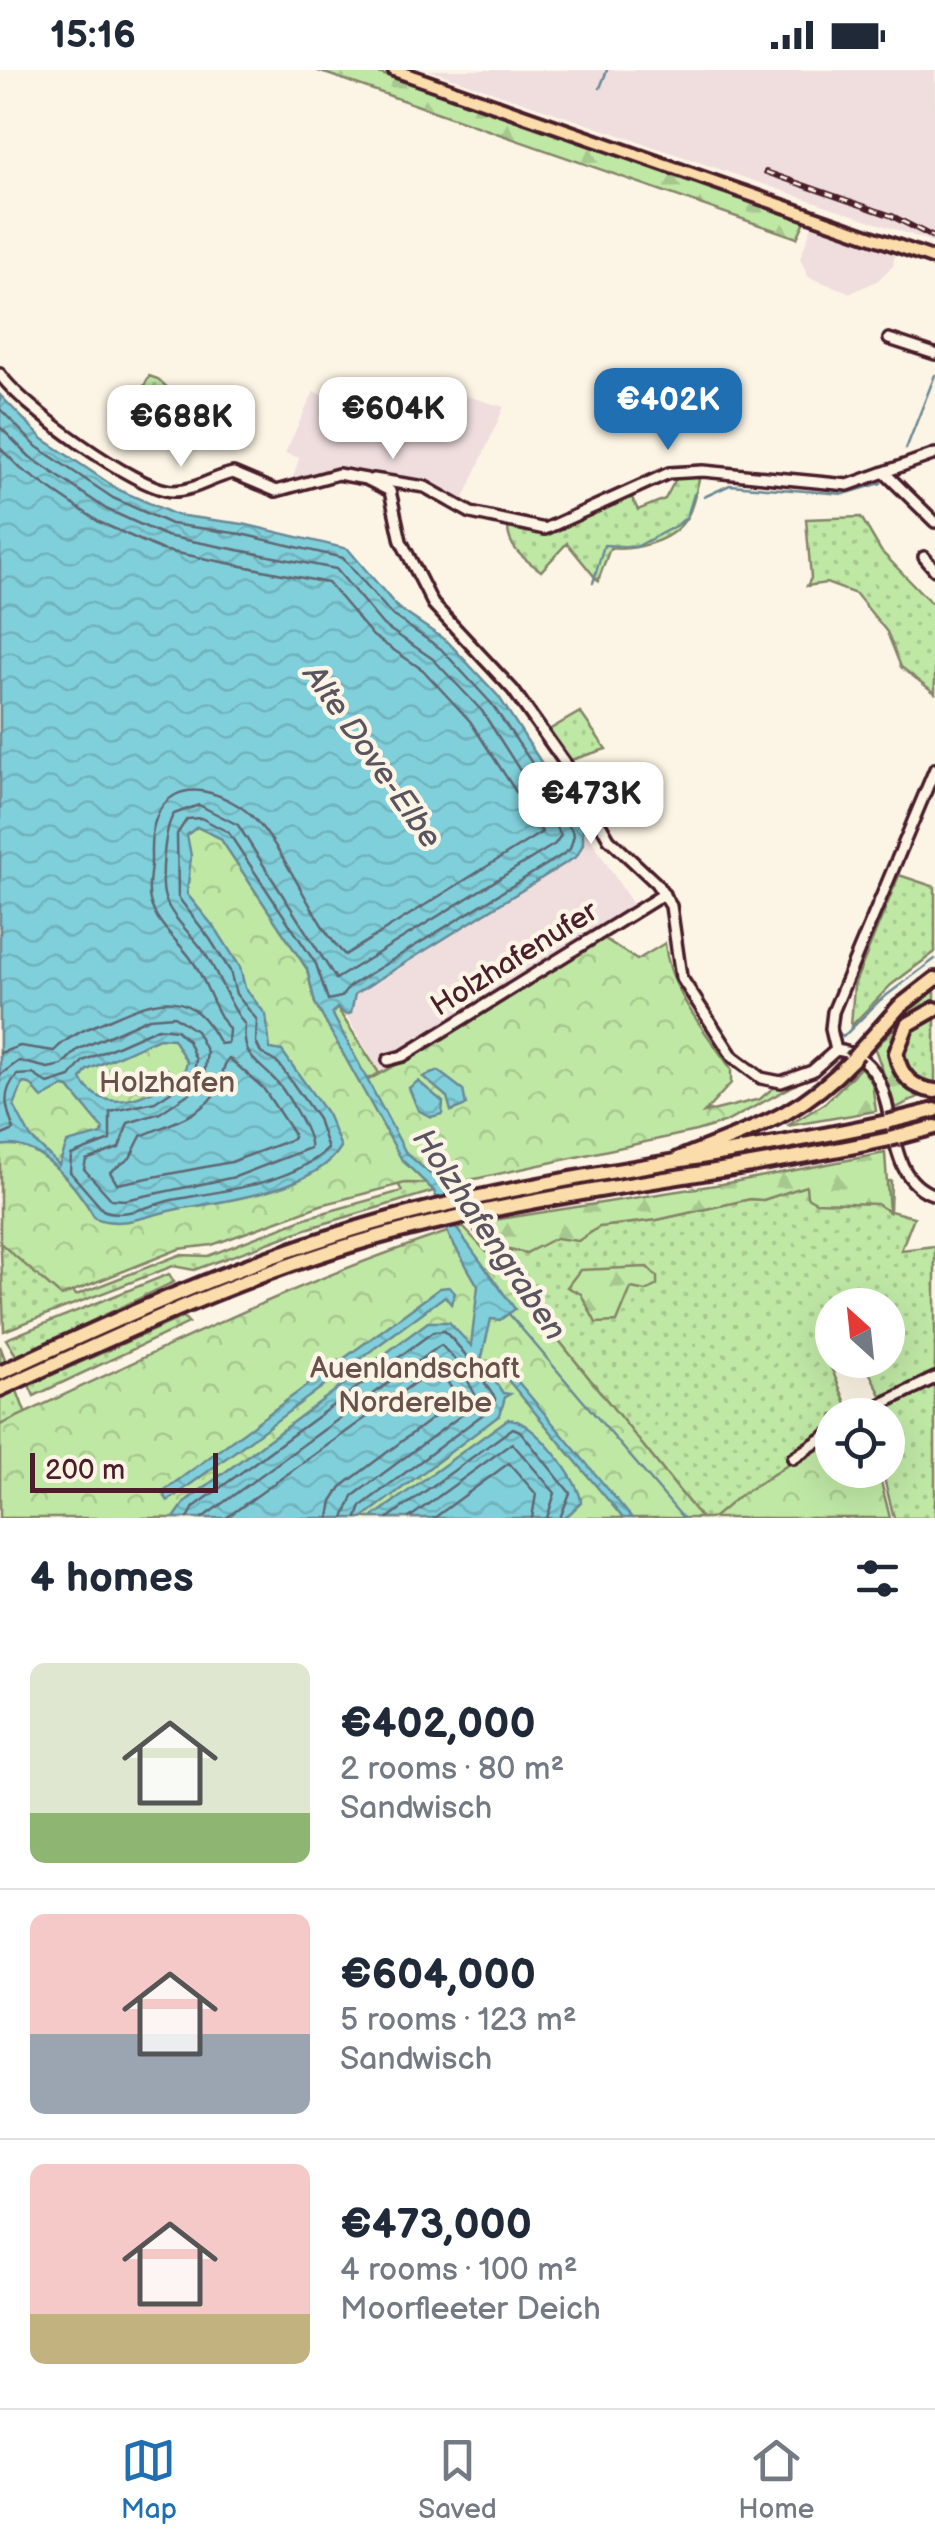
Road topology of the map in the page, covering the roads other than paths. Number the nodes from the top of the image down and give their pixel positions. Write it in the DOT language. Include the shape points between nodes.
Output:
graph roads {
  1 [pos="394,70"];
  2 [pos="935,259"];
  3 [pos="889,339"];
  4 [pos="935,354"];
  5 [pos="0,374"];
  6 [pos="935,454"];
  7 [pos="884,472"];
  8 [pos="366,479"];
  9 [pos="417,486"];
  10 [pos="393,496"];
  11 [pos="935,522"];
  12 [pos="924,557"];
  13 [pos="935,570"];
  14 [pos="935,768"];
  15 [pos="664,894"];
  16 [pos="935,979"];
  17 [pos="935,1009"];
  18 [pos="836,1050"];
  19 [pos="388,1060"];
  20 [pos="935,1092"];
  21 [pos="935,1110"];
  22 [pos="934,1127"];
  23 [pos="658,1168"];
  24 [pos="935,1195"];
  25 [pos="0,1372"];
  26 [pos="935,1378"];
  27 [pos="0,1389"];
  28 [pos="893,1398"];
  29 [pos="815,1444"];
  30 [pos="794,1458"];
  1 -- 2 [label="main road"];
  3 -- 4 [label="street"];
  5 -- 8 [label="street" via="63,428 162,488 180,490 233,473 276,490 331,474"];
  6 -- 7 [label="street"];
  7 -- 9 [label="street" via="848,485 670,473 545,530 471,513"];
  7 -- 11 [label="street"];
  8 -- 9 [label="street"];
  8 -- 10 [label="street"];
  9 -- 10 [label="street"];
  10 -- 15 [label="street" via="401,541 434,604 513,690 609,840"];
  12 -- 13 [label="street"];
  14 -- 18 [label="street" via="833,1012"];
  15 -- 18 [label="street" via="675,914 681,978 733,1057 761,1078 781,1082 812,1071"];
  15 -- 19 [label="street, Holzhafenufer"];
  16 -- 23 [label="highway" via="899,1007 819,1092 782,1118"];
  17 -- 20 [label="highway" via="907,1025 896,1053 904,1077"];
  18 -- 24 [label="street" via="875,1073 902,1169"];
  21 -- 23 [label="highway"];
  22 -- 27 [label="highway" via="454,1218 296,1262"];
  23 -- 25 [label="highway" via="434,1207 275,1254"];
  26 -- 28 [label="street"];
  29 -- 30 [label="street"];
}
